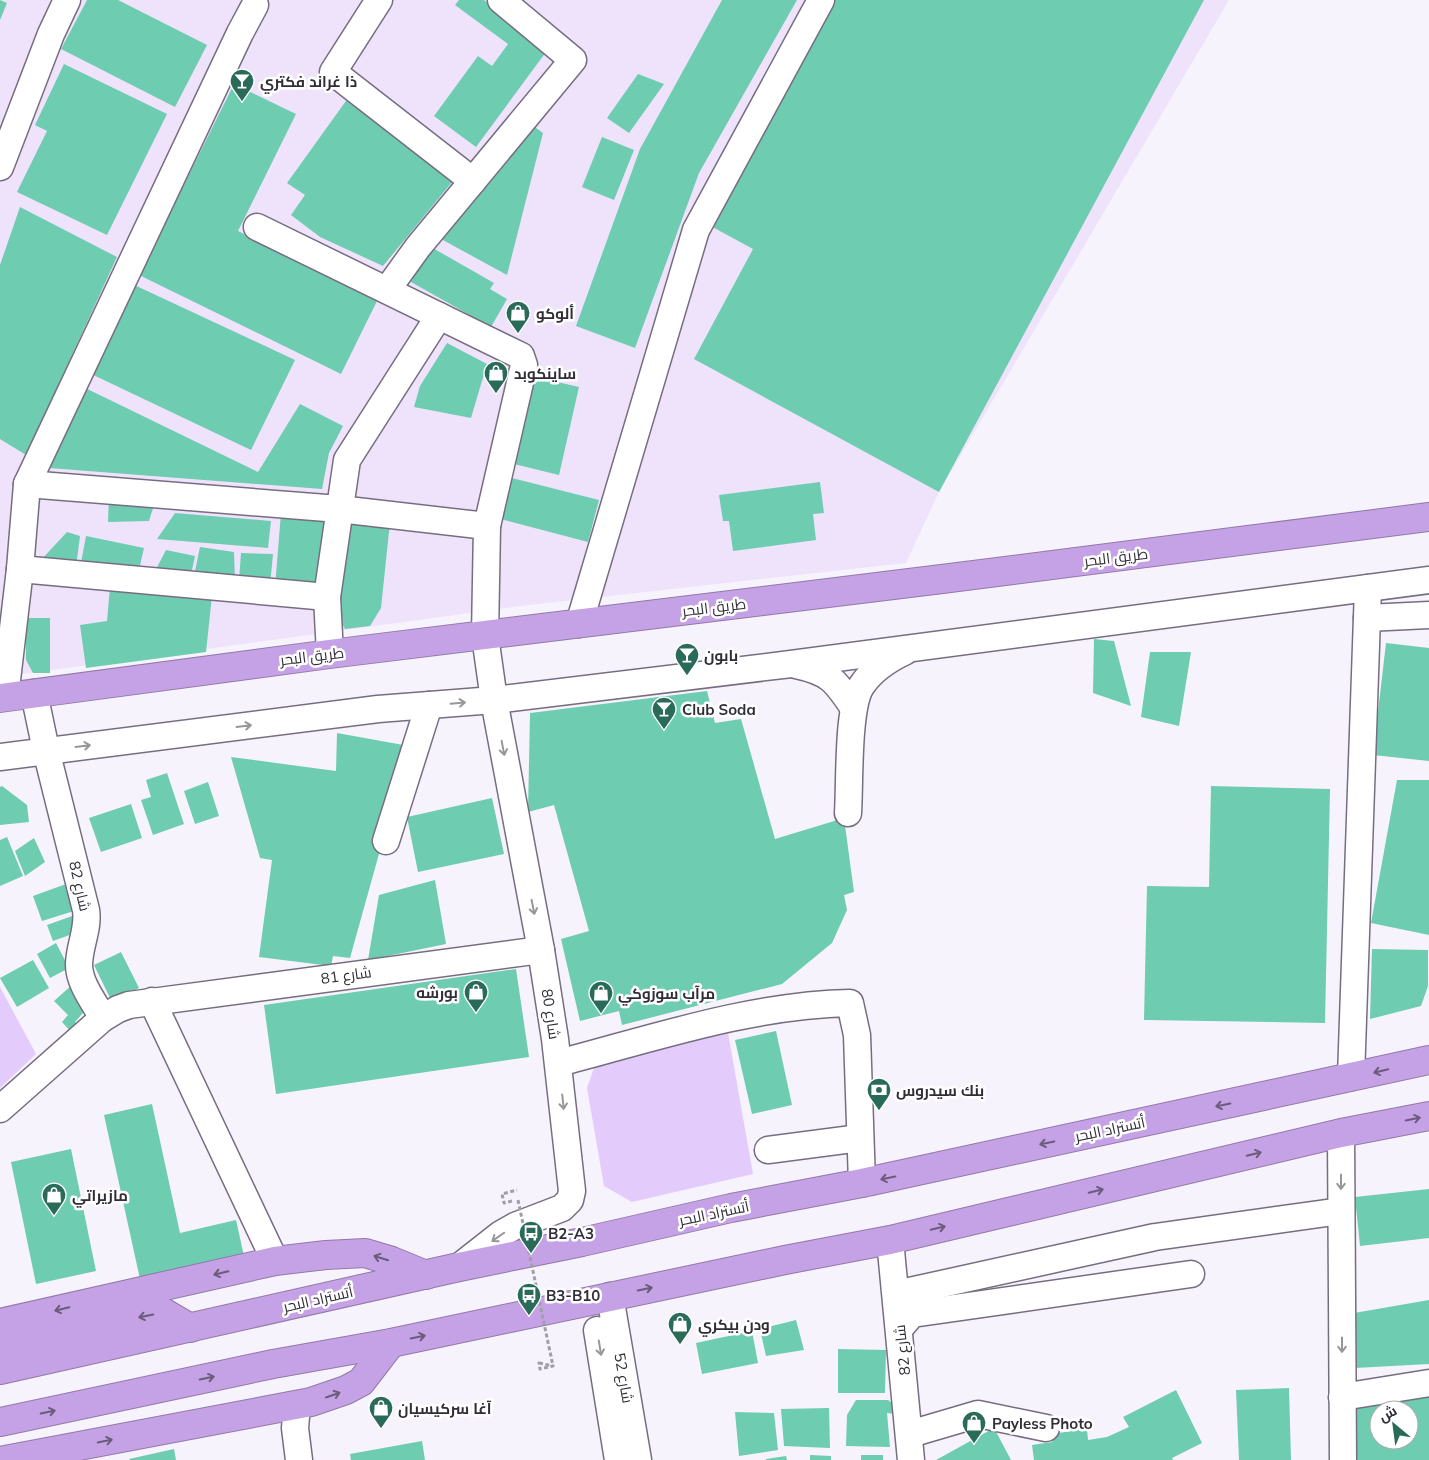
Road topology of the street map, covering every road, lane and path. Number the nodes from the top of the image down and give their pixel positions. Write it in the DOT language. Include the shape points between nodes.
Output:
graph roads {
  1 [pos="67,0"];
  2 [pos="378,0"];
  3 [pos="501,0"];
  4 [pos="821,0"];
  5 [pos="255,5"];
  6 [pos="0,167"];
  7 [pos="472,181"];
  8 [pos="258,227"];
  9 [pos="387,290"];
  10 [pos="439,316"];
  11 [pos="27,484"];
  12 [pos="339,508"];
  13 [pos="1429,517"];
  14 [pos="487,526"];
  15 [pos="20,569"];
  16 [pos="1429,580"];
  17 [pos="1368,588"];
  18 [pos="327,597"];
  19 [pos="1429,615"];
  20 [pos="1367,618"];
  21 [pos="579,624"];
  22 [pos="485,636"];
  23 [pos="911,648"];
  24 [pos="330,654"];
  25 [pos="791,664"];
  26 [pos="34,693"];
  27 [pos="3,698"];
  28 [pos="494,700"];
  29 [pos="429,705"];
  30 [pos="853,707"];
  31 [pos="46,750"];
  32 [pos="0,758"];
  33 [pos="848,813"];
  34 [pos="386,841"];
  35 [pos="541,950"];
  36 [pos="152,1001"];
  37 [pos="104,1018"];
  38 [pos="1429,1060"];
  39 [pos="559,1063"];
  40 [pos="1351,1077"];
  41 [pos="0,1109"];
  42 [pos="1429,1116"];
  43 [pos="1341,1133"];
  44 [pos="860,1138"];
  45 [pos="768,1150"];
  46 [pos="862,1183"];
  47 [pos="517,1190"];
  48 [pos="1341,1211"];
  49 [pos="890,1240"];
  50 [pos="275,1261"];
  51 [pos="459,1267"];
  52 [pos="1191,1274"];
  53 [pos="426,1275"];
  54 [pos="896,1294"];
  55 [pos="601,1298"];
  56 [pos="0,1322"];
  57 [pos="190,1328"];
  58 [pos="900,1328"];
  59 [pos="391,1343"];
  60 [pos="0,1347"];
  61 [pos="553,1366"];
  62 [pos="0,1370"];
  63 [pos="1429,1383"];
  64 [pos="1342,1398"];
  65 [pos="297,1405"];
  66 [pos="270,1410"];
  67 [pos="0,1422"];
  68 [pos="1046,1428"];
  69 [pos="910,1434"];
  70 [pos="5,1460"];
  71 [pos="287,1460"];
  72 [pos="299,1460"];
  73 [pos="618,1460"];
  74 [pos="638,1460"];
  75 [pos="911,1460"];
  76 [pos="1343,1460"];
  1 -- 6 [label="street"];
  2 -- 7 [label="street" via="333,72"];
  3 -- 7 [label="street" via="573,60"];
  4 -- 21 [label="street" via="696,230"];
  5 -- 11 [label="street"];
  7 -- 9 [label="street" via="418,246"];
  8 -- 9 [label="street, شارع 80"];
  9 -- 10 [label="street, شارع 80"];
  10 -- 12 [label="street" via="347,460"];
  10 -- 14 [label="street, شارع 80" via="521,356 524,365"];
  11 -- 12 [label="street"];
  11 -- 15 [label="street"];
  12 -- 14 [label="street"];
  12 -- 18 [label="street"];
  13 -- 21 [label="highway, طريق البحر"];
  14 -- 22 [label="street, شارع 80"];
  15 -- 18 [label="street"];
  15 -- 27 [label="street"];
  16 -- 17 [label="street"];
  17 -- 20 [label="street"];
  17 -- 23 [label="street"];
  18 -- 24 [label="street"];
  19 -- 20 [label="street"];
  20 -- 40 [label="street"];
  21 -- 22 [label="highway, طريق البحر"];
  22 -- 24 [label="highway, طريق البحر"];
  22 -- 28 [label="street, شارع 80"];
  23 -- 25 [label="street"];
  23 -- 30 [label="street" via="881,664 861,685"];
  24 -- 26 [label="highway, طريق البحر"];
  25 -- 28 [label="street"];
  25 -- 30 [label="street" via="816,669 838,684"];
  26 -- 27 [label="highway, طريق البحر"];
  26 -- 31 [label="street, شارع 82"];
  29 -- 28 [label="street, one-way"];
  28 -- 35 [label="street, شارع 80, one-way"];
  31 -- 29 [label="street, one-way"];
  29 -- 34 [label="street"];
  30 -- 33 [label="street"];
  31 -- 32 [label="street"];
  31 -- 37 [label="street, شارع 82" via="88,921 79,964 81,979"];
  35 -- 36 [label="street, شارع 81"];
  35 -- 39 [label="street, شارع 80"];
  36 -- 37 [label="street, شارع 81" via="118,1008"];
  36 -- 50 [label="street"];
  37 -- 41 [label="street, شارع 81"];
  38 -- 40 [label="highway, أتستراد البحر, one-way"];
  39 -- 44 [label="street" via="722,1020 824,1004 850,1004 857,1035"];
  39 -- 51 [label="street, شارع 80, one-way" via="572,1182 570,1200 562,1208 501,1234"];
  40 -- 46 [label="highway, أتستراد البحر, one-way"];
  43 -- 42 [label="highway, one-way"];
  43 -- 48 [label="street, one-way"];
  49 -- 43 [label="highway, one-way"];
  44 -- 45 [label="street"];
  44 -- 46 [label="street"];
  46 -- 51 [label="highway, أتستراد البحر"];
  47 -- 61 [label="path, bridge" via="502,1194 504,1203 518,1200"];
  48 -- 54 [label="street" via="1155,1237"];
  48 -- 64 [label="street, one-way"];
  49 -- 54 [label="street, شارع 82"];
  55 -- 49 [label="highway, one-way"];
  53 -- 50 [label="highway, one-way" via="365,1253"];
  50 -- 56 [label="highway, one-way"];
  51 -- 53 [label="highway, أتستراد البحر"];
  52 -- 58 [label="street" via="912,1314"];
  53 -- 57 [label="highway, أتستراد البحر"];
  54 -- 58 [label="street, شارع 82"];
  59 -- 55 [label="highway, one-way"];
  55 -- 73 [label="street, شارع 52, one-way"];
  55 -- 74 [label="street, شارع 52"];
  57 -- 60 [label="highway, one-way" via="163,1312"];
  57 -- 62 [label="highway, أتستراد البحر"];
  58 -- 69 [label="street, شارع 82"];
  65 -- 59 [label="highway, one-way" via="361,1382"];
  67 -- 59 [label="highway, one-way" via="273,1364"];
  63 -- 64 [label="street"];
  64 -- 76 [label="street"];
  65 -- 66 [label="highway"];
  65 -- 72 [label="street" via="295,1428"];
  70 -- 66 [label="highway, one-way"];
  66 -- 71 [label="street" via="284,1441"];
  68 -- 69 [label="street" via="978,1414"];
  69 -- 75 [label="street, شارع 82"];
}
